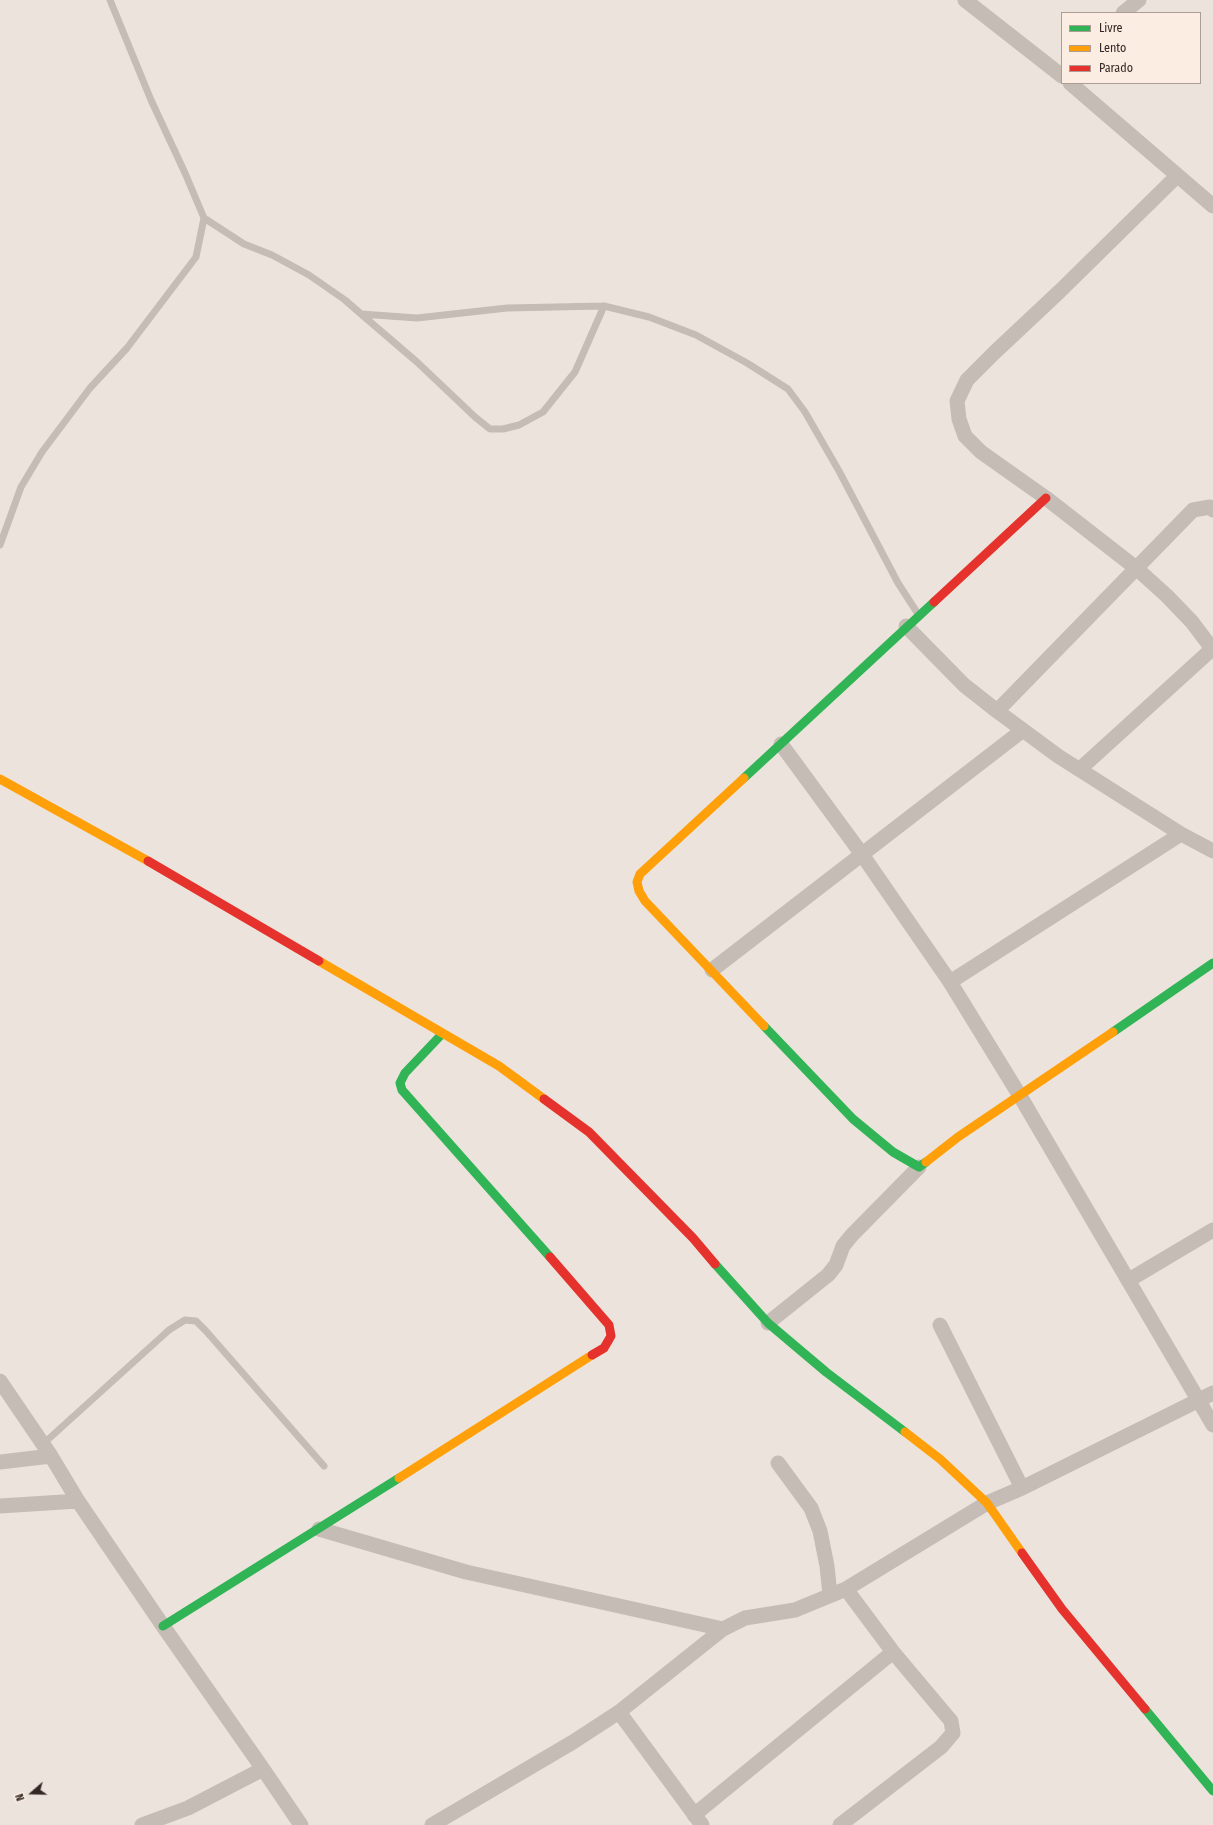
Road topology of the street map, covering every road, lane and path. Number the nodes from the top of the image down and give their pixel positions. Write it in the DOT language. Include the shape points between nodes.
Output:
graph roads {
  1 [pos="110,0"];
  2 [pos="964,0"];
  3 [pos="1059,68"];
  4 [pos="1071,84"];
  5 [pos="1177,176"];
  6 [pos="1213,206"];
  7 [pos="204,218"];
  8 [pos="604,306"];
  9 [pos="361,314"];
  10 [pos="1046,498"];
  11 [pos="1213,510"];
  12 [pos="0,545"];
  13 [pos="1136,568"];
  14 [pos="920,615"];
  15 [pos="906,626"];
  16 [pos="1213,649"];
  17 [pos="997,711"];
  18 [pos="1023,730"];
  19 [pos="781,744"];
  20 [pos="1080,770"];
  21 [pos="0,779"];
  22 [pos="1181,834"];
  23 [pos="1213,851"];
  24 [pos="861,853"];
  25 [pos="1211,969"];
  26 [pos="712,970"];
  27 [pos="950,982"];
  28 [pos="442,1034"];
  29 [pos="1020,1096"];
  30 [pos="919,1167"];
  31 [pos="1213,1230"];
  32 [pos="1129,1280"];
  33 [pos="768,1323"];
  34 [pos="940,1324"];
  35 [pos="0,1381"];
  36 [pos="1213,1393"];
  37 [pos="1199,1401"];
  38 [pos="1213,1425"];
  39 [pos="47,1450"];
  40 [pos="0,1462"];
  41 [pos="778,1463"];
  42 [pos="324,1466"];
  43 [pos="1022,1488"];
  44 [pos="78,1501"];
  45 [pos="987,1503"];
  46 [pos="0,1506"];
  47 [pos="319,1529"];
  48 [pos="846,1589"];
  49 [pos="830,1596"];
  50 [pos="163,1626"];
  51 [pos="723,1629"];
  52 [pos="893,1652"];
  53 [pos="619,1712"];
  54 [pos="263,1769"];
  55 [pos="1213,1791"];
  56 [pos="698,1820"];
  57 [pos="142,1825"];
  58 [pos="301,1825"];
  59 [pos="432,1825"];
  60 [pos="840,1825"];
  1 -- 7 [label="lane"];
  2 -- 3 [label="street"];
  4 -- 5 [label="street"];
  5 -- 6 [label="street"];
  5 -- 10 [label="street" via="967,380 957,401 959,420 965,436 982,452"];
  7 -- 9 [label="lane" via="244,244 309,275"];
  7 -- 12 [label="lane" via="196,257 127,348 90,388 42,452 21,487"];
  8 -- 9 [label="lane" via="507,308 417,318"];
  8 -- 9 [label="lane" via="575,372 543,412 520,425 503,429 490,429 475,418 417,362"];
  8 -- 14 [label="lane" via="649,317 696,335 788,389 805,412 898,583"];
  10 -- 13 [label="street"];
  10 -- 14 [label="street"];
  11 -- 13 [label="street" via="1210,507 1193,510"];
  13 -- 16 [label="street" via="1182,611"];
  13 -- 17 [label="street"];
  14 -- 15 [label="street"];
  15 -- 17 [label="street" via="964,685"];
  15 -- 19 [label="street"];
  16 -- 20 [label="street"];
  17 -- 18 [label="street"];
  18 -- 20 [label="street"];
  18 -- 24 [label="street"];
  19 -- 24 [label="street"];
  19 -- 26 [label="street" via="640,874 637,882 645,901"];
  20 -- 22 [label="street"];
  21 -- 28 [label="street" via="130,850"];
  22 -- 23 [label="street"];
  22 -- 27 [label="street"];
  24 -- 26 [label="street"];
  24 -- 27 [label="street"];
  25 -- 29 [label="street"];
  26 -- 30 [label="street" via="853,1119 893,1152"];
  27 -- 29 [label="street"];
  28 -- 33 [label="street" via="499,1066 589,1132 693,1238"];
  28 -- 47 [label="street" via="405,1073 400,1082 402,1090 599,1313 609,1325 611,1336 604,1348"];
  29 -- 30 [label="street" via="958,1137"];
  29 -- 32 [label="street"];
  30 -- 33 [label="street" via="852,1235 843,1246 836,1265 828,1275"];
  31 -- 32 [label="street"];
  32 -- 37 [label="street"];
  33 -- 45 [label="street" via="826,1372 940,1459"];
  34 -- 43 [label="street"];
  35 -- 39 [label="street"];
  36 -- 37 [label="street"];
  37 -- 38 [label="street"];
  37 -- 43 [label="street"];
  39 -- 40 [label="street"];
  39 -- 42 [label="lane" via="169,1330 184,1320 196,1321 206,1331"];
  39 -- 44 [label="street"];
  41 -- 49 [label="street" via="811,1508 817,1523 827,1566"];
  43 -- 45 [label="street"];
  44 -- 46 [label="street"];
  44 -- 50 [label="street"];
  45 -- 48 [label="street"];
  45 -- 55 [label="street" via="1062,1609"];
  47 -- 50 [label="street"];
  47 -- 51 [label="street" via="466,1572"];
  48 -- 49 [label="street"];
  48 -- 52 [label="street"];
  49 -- 51 [label="street" via="796,1610 745,1618"];
  50 -- 54 [label="street"];
  51 -- 53 [label="street"];
  52 -- 56 [label="street"];
  52 -- 60 [label="street" via="951,1721 953,1733 941,1747"];
  53 -- 56 [label="street"];
  53 -- 59 [label="street"];
  54 -- 57 [label="street" via="188,1808"];
  54 -- 58 [label="street"];
}
